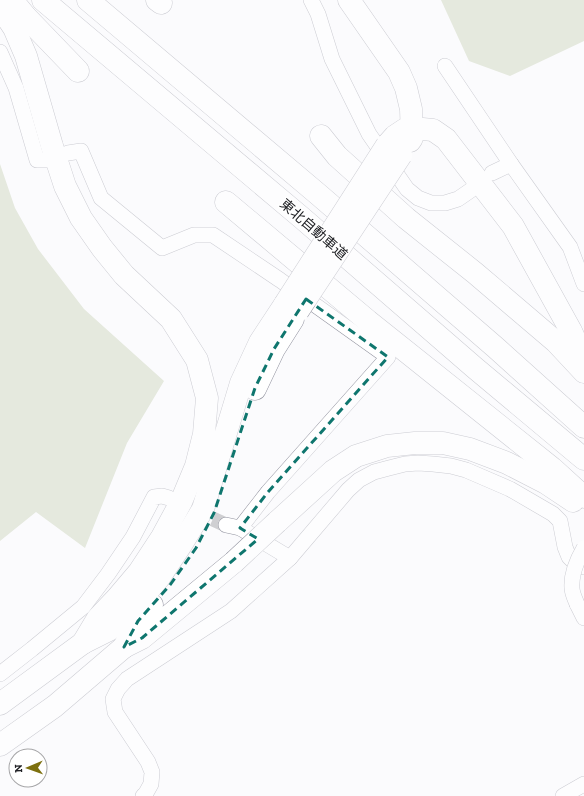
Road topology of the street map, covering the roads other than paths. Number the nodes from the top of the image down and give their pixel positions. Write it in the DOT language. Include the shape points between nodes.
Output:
graph roads {
  1 [pos="12,0"];
  2 [pos="43,0"];
  3 [pos="88,0"];
  4 [pos="311,0"];
  5 [pos="349,0"];
  6 [pos="0,7"];
  7 [pos="0,52"];
  8 [pos="445,66"];
  9 [pos="78,72"];
  10 [pos="412,128"];
  11 [pos="321,136"];
  12 [pos="68,153"];
  13 [pos="47,160"];
  14 [pos="511,164"];
  15 [pos="492,173"];
  16 [pos="471,190"];
  17 [pos="226,202"];
  18 [pos="584,284"];
  19 [pos="291,309"];
  20 [pos="584,359"];
  21 [pos="584,372"];
  22 [pos="584,427"];
  23 [pos="584,460"];
  24 [pos="584,497"];
  25 [pos="169,498"];
  26 [pos="584,508"];
  27 [pos="584,548"];
  28 [pos="290,558"];
  29 [pos="584,568"];
  30 [pos="584,618"];
  31 [pos="83,643"];
  32 [pos="124,647"];
  33 [pos="0,674"];
  34 [pos="0,704"];
  35 [pos="0,745"];
  36 [pos="584,784"];
  37 [pos="143,796"];
  38 [pos="563,796"];
  1 -- 9 [label="highway"];
  2 -- 23 [label="highway, 東北自動車道"];
  3 -- 22 [label="highway, 東北自動車道" via="319,195"];
  4 -- 16 [label="street" via="332,59 369,134 406,189 431,203 445,203 458,199"];
  5 -- 10 [label="highway" via="399,72 411,109"];
  6 -- 31 [label="highway" via="14,28 26,56 65,186 81,218 124,275 171,319 197,360 207,398 204,434 196,466 181,502 139,572 98,618"];
  7 -- 13 [label="street" via="16,88 37,160"];
  8 -- 14 [label="street"];
  10 -- 19 [label="highway, bridge" via="395,136 394,150"];
  10 -- 20 [label="highway" via="433,130 446,139 513,226"];
  11 -- 21 [label="highway" via="337,156 406,218 556,342"];
  12 -- 28 [label="street" via="81,151 101,198 162,248 194,235 213,235 388,357 268,492 233,527"];
  14 -- 15 [label="street"];
  14 -- 18 [label="street" via="570,247"];
  17 -- 24 [label="highway" via="368,321 552,468"];
  19 -- 31 [label="highway" via="260,342 241,383 205,502 181,545 159,578 132,609 109,630"];
  19 -- 32 [label="highway" via="255,388 214,513 196,548 170,585 138,621"];
  25 -- 33 [label="street" via="154,497 133,537 82,607"];
  26 -- 32 [label="highway, bridge" via="546,483 470,449 443,443 387,446 356,456 333,471 234,562 142,638"];
  27 -- 30 [label="street, bridge" via="578,558 572,590"];
  28 -- 29 [label="street" via="359,480 374,472 418,463 466,470 510,489 553,514 560,521 569,557"];
  28 -- 37 [label="street" via="231,611 127,680 118,689 114,699 115,712 152,772 151,784"];
  31 -- 34 [label="highway"];
  32 -- 35 [label="highway" via="55,706"];
  36 -- 38 [label="street"];
}
